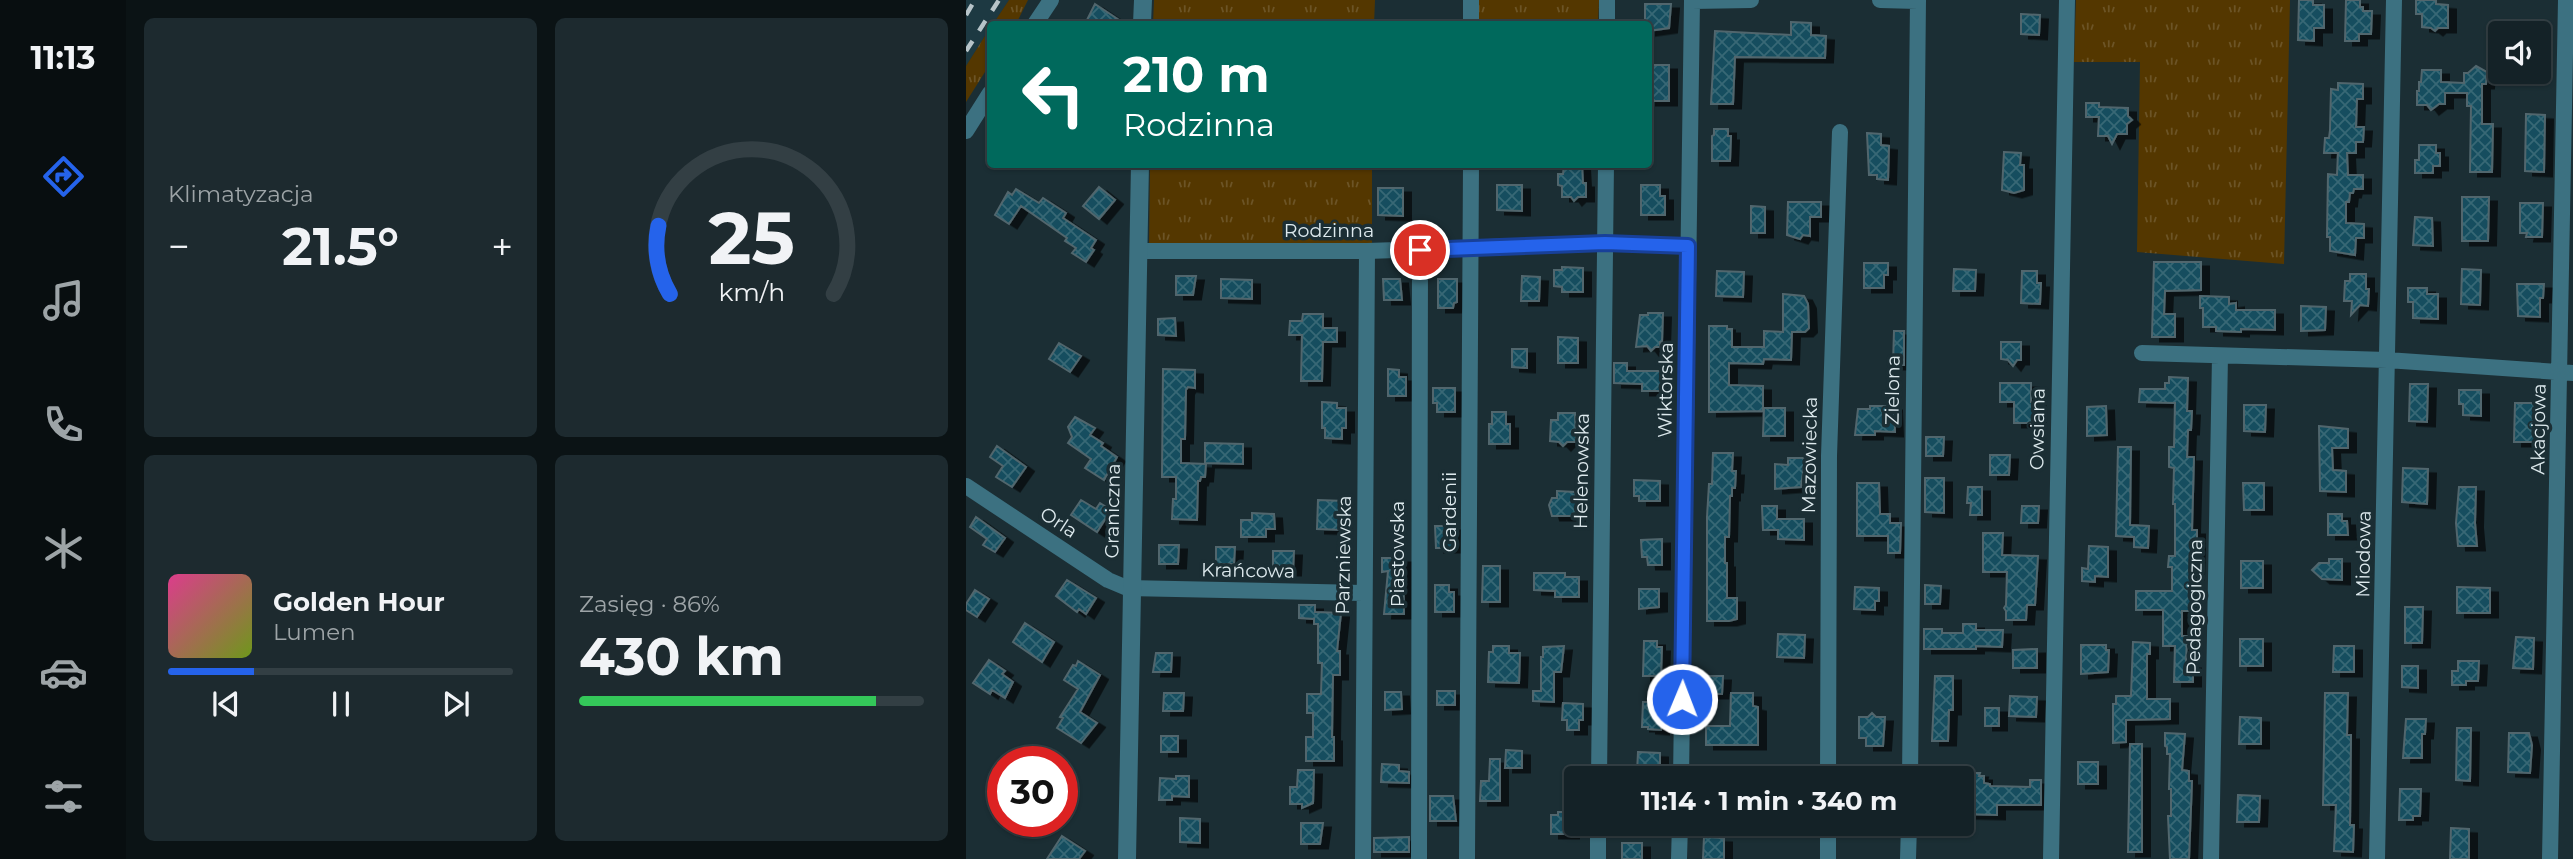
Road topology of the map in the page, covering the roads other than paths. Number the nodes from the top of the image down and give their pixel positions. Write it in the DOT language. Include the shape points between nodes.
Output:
graph roads {
  1 [pos="1051,0"];
  2 [pos="1143,0"];
  3 [pos="1471,0"];
  4 [pos="1607,0"];
  5 [pos="1751,0"];
  6 [pos="1880,0"];
  7 [pos="2067,0"];
  8 [pos="2394,0"];
  9 [pos="2566,0"];
  10 [pos="1692,1"];
  11 [pos="1918,1"];
  12 [pos="1037,21"];
  13 [pos="1142,21"];
  14 [pos="1471,21"];
  15 [pos="1607,21"];
  16 [pos="987,98"];
  17 [pos="966,131"];
  18 [pos="1840,132"];
  19 [pos="1140,168"];
  20 [pos="1471,168"];
  21 [pos="1606,168"];
  22 [pos="1605,243"];
  23 [pos="1688,246"];
  24 [pos="1471,249"];
  25 [pos="1420,250"];
  26 [pos="1138,251"];
  27 [pos="1367,251"];
  28 [pos="2141,353"];
  29 [pos="2220,356"];
  30 [pos="2387,360"];
  31 [pos="2567,373"];
  32 [pos="966,486"];
  33 [pos="1131,589"];
  34 [pos="1363,593"];
  35 [pos="1599,766"];
  36 [pos="1681,766"];
  37 [pos="1828,766"];
  38 [pos="1910,766"];
  39 [pos="1598,836"];
  40 [pos="1680,836"];
  41 [pos="1828,836"];
  42 [pos="1909,836"];
  43 [pos="1127,859"];
  44 [pos="1363,859"];
  45 [pos="1419,859"];
  46 [pos="1467,859"];
  47 [pos="1598,859"];
  48 [pos="1679,859"];
  49 [pos="1828,859"];
  50 [pos="1908,859"];
  51 [pos="2051,859"];
  52 [pos="2211,859"];
  53 [pos="2377,859"];
  54 [pos="2550,859"];
  1 -- 12 [label="street"];
  2 -- 13 [label="street"];
  3 -- 14 [label="street"];
  4 -- 15 [label="street"];
  5 -- 10 [label="street"];
  6 -- 11 [label="street, Zielona"];
  7 -- 51 [label="street, Owsiana"];
  8 -- 30 [label="street, Miodowa"];
  9 -- 31 [label="street, Akacjowa"];
  10 -- 23 [label="street, Wiktorska"];
  11 -- 38 [label="street, Zielona"];
  16 -- 17 [label="street"];
  18 -- 37 [label="street, Mazowiecka" via="1829,456"];
  19 -- 26 [label="street, Graniczna"];
  20 -- 24 [label="street, Gardenii"];
  21 -- 22 [label="street, Helenowska"];
  22 -- 23 [label="street, Rodzinna"];
  22 -- 24 [label="street, Rodzinna"];
  22 -- 35 [label="street, Helenowska"];
  23 -- 36 [label="street, Wiktorska"];
  24 -- 25 [label="street, Rodzinna"];
  24 -- 46 [label="street, Gardenii"];
  25 -- 27 [label="street, Rodzinna"];
  25 -- 45 [label="street, Piastowska"];
  26 -- 27 [label="street, Rodzinna"];
  26 -- 33 [label="street, Graniczna"];
  27 -- 34 [label="street, Parzniewska"];
  28 -- 29 [label="street"];
  29 -- 30 [label="street"];
  29 -- 52 [label="street, Pedagogiczna"];
  30 -- 31 [label="street"];
  30 -- 53 [label="street, Miodowa"];
  31 -- 54 [label="street, Akacjowa"];
  32 -- 33 [label="street, Orla" via="1108,580"];
  33 -- 34 [label="street, Krańcowa"];
  33 -- 43 [label="street, Graniczna"];
  34 -- 44 [label="street, Parzniewska"];
  39 -- 47 [label="street"];
  40 -- 48 [label="street"];
  41 -- 49 [label="street"];
  42 -- 50 [label="street"];
}
